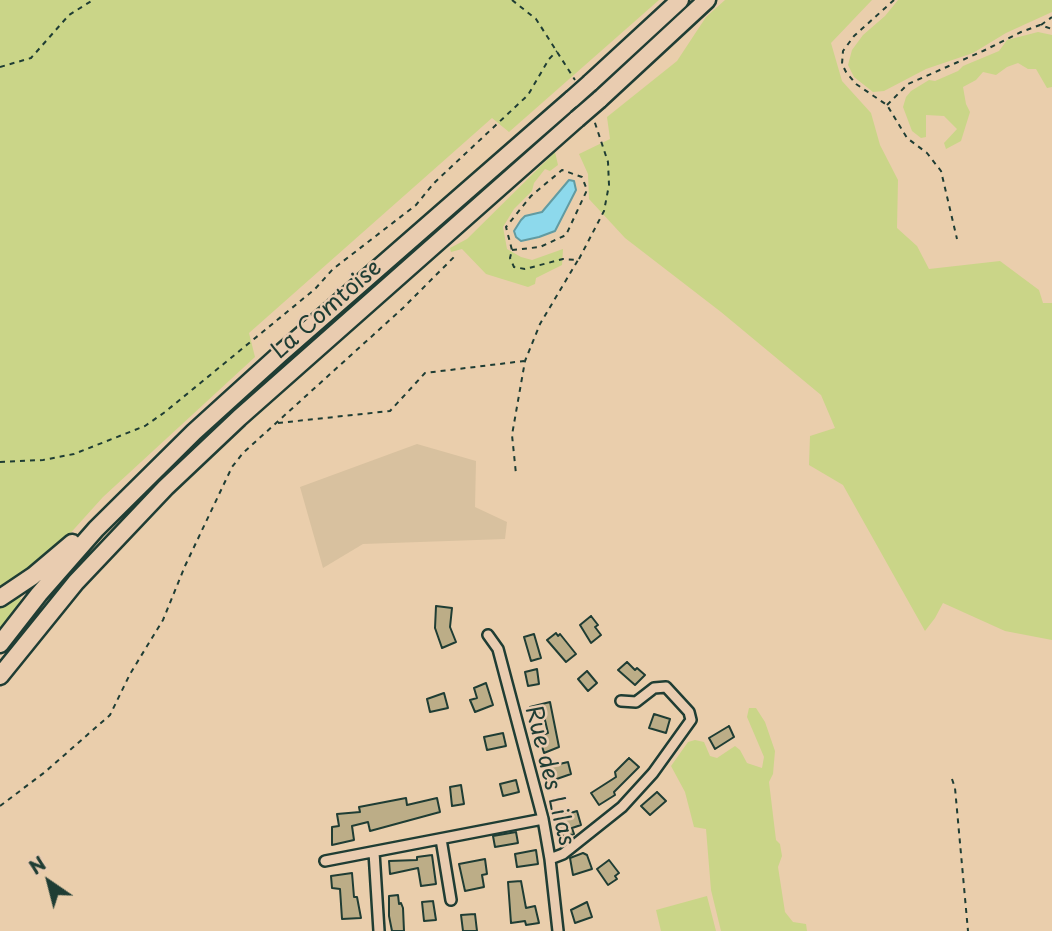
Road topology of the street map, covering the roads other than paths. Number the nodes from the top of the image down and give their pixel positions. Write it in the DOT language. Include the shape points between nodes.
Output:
graph roads {
  1 [pos="680,0"];
  2 [pos="707,0"];
  3 [pos="137,487"];
  4 [pos="0,598"];
  5 [pos="488,635"];
  6 [pos="0,644"];
  7 [pos="0,676"];
  8 [pos="621,701"];
  9 [pos="542,819"];
  10 [pos="441,839"];
  11 [pos="374,852"];
  12 [pos="550,859"];
  13 [pos="325,861"];
  14 [pos="451,900"];
  15 [pos="379,931"];
  16 [pos="558,931"];
  1 -- 3 [label="highway, La Comtoise" via="262,369"];
  2 -- 7 [label="highway, La Comtoise" via="589,111 166,487 76,582"];
  3 -- 4 [label="highway" via="41,570"];
  3 -- 6 [label="highway, La Comtoise" via="63,566"];
  5 -- 9 [label="street, Rue des Lilas" via="498,649"];
  8 -- 12 [label="street" via="636,702 654,688 666,687 691,720 622,807 563,854"];
  9 -- 10 [label="street"];
  9 -- 12 [label="street, Rue des Lilas"];
  10 -- 11 [label="street"];
  10 -- 14 [label="street"];
  11 -- 13 [label="street"];
  11 -- 15 [label="street"];
  12 -- 16 [label="street, Rue des Lilas"];
}
